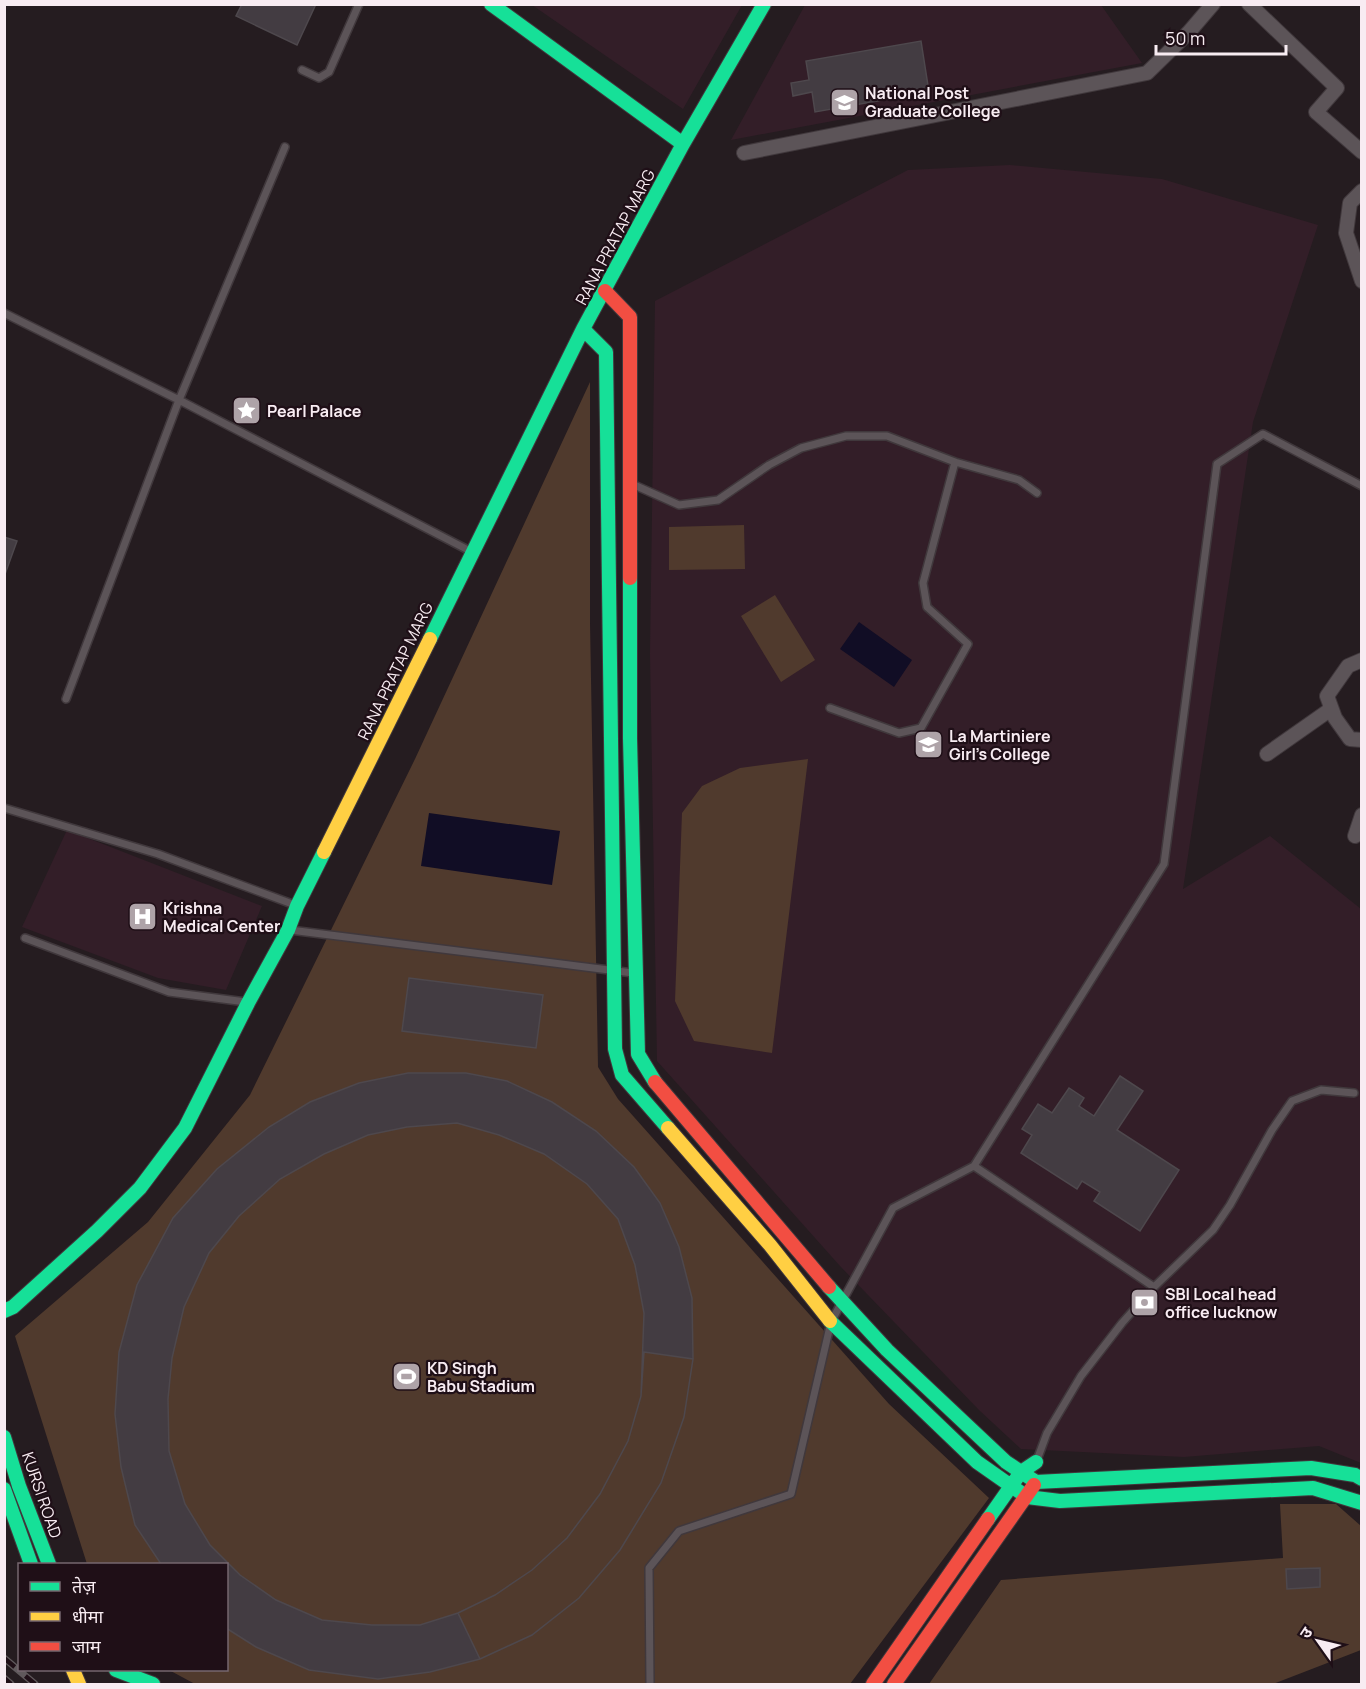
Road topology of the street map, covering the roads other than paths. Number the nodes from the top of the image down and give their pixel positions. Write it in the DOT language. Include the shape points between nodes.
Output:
graph roads {
  1 [pos="359,4"];
  2 [pos="491,4"];
  3 [pos="764,4"];
  4 [pos="1213,4"];
  5 [pos="1249,4"];
  6 [pos="302,70"];
  7 [pos="683,144"];
  8 [pos="285,147"];
  9 [pos="1362,152"];
  10 [pos="744,153"];
  11 [pos="1362,191"];
  12 [pos="1362,281"];
  13 [pos="604,291"];
  14 [pos="4,313"];
  15 [pos="584,329"];
  16 [pos="179,400"];
  17 [pos="955,462"];
  18 [pos="630,483"];
  19 [pos="1362,486"];
  20 [pos="1037,493"];
  21 [pos="473,552"];
  22 [pos="1362,660"];
  23 [pos="66,699"];
  24 [pos="830,708"];
  25 [pos="1331,709"];
  26 [pos="1362,740"];
  27 [pos="1267,754"];
  28 [pos="4,808"];
  29 [pos="1362,815"];
  30 [pos="1355,836"];
  31 [pos="297,906"];
  32 [pos="288,930"];
  33 [pos="25,938"];
  34 [pos="614,971"];
  35 [pos="636,974"];
  36 [pos="248,1003"];
  37 [pos="1354,1093"];
  38 [pos="974,1166"];
  39 [pos="1154,1287"];
  40 [pos="841,1301"];
  41 [pos="4,1311"];
  42 [pos="831,1322"];
  43 [pos="4,1437"];
  44 [pos="1036,1462"];
  45 [pos="1022,1472"];
  46 [pos="1362,1479"];
  47 [pos="1036,1482"];
  48 [pos="1011,1487"];
  49 [pos="4,1489"];
  50 [pos="1027,1497"];
  51 [pos="1362,1503"];
  52 [pos="31,1563"];
  53 [pos="49,1563"];
  54 [pos="119,1671"];
  55 [pos="153,1684"];
  56 [pos="650,1684"];
  57 [pos="873,1684"];
  58 [pos="894,1684"];
  1 -- 6 [label="lane" via="329,72 319,78"];
  2 -- 7 [label="street"];
  3 -- 7 [label="street, RANA PRATAP MARG"];
  4 -- 10 [label="street" via="1147,73"];
  5 -- 9 [label="street" via="1337,88 1316,112"];
  7 -- 13 [label="street, RANA PRATAP MARG"];
  8 -- 16 [label="lane"];
  11 -- 12 [label="street" via="1350,202 1346,233"];
  13 -- 15 [label="street, RANA PRATAP MARG"];
  13 -- 18 [label="street" via="630,317"];
  14 -- 16 [label="lane"];
  15 -- 21 [label="street, RANA PRATAP MARG"];
  15 -- 34 [label="street" via="606,352"];
  16 -- 21 [label="lane"];
  16 -- 23 [label="lane"];
  17 -- 18 [label="lane" via="887,436 846,436 801,448 768,465 718,500 679,505"];
  17 -- 20 [label="lane" via="1019,480"];
  17 -- 24 [label="lane" via="923,584 927,607 968,644 921,728 899,733"];
  18 -- 35 [label="street" via="630,738"];
  19 -- 38 [label="lane" via="1263,434 1217,464 1164,864"];
  21 -- 31 [label="street, RANA PRATAP MARG"];
  22 -- 25 [label="street" via="1348,666 1327,696"];
  25 -- 26 [label="street" via="1350,739"];
  25 -- 27 [label="street"];
  28 -- 31 [label="lane" via="158,854"];
  29 -- 30 [label="street"];
  31 -- 32 [label="street, RANA PRATAP MARG"];
  32 -- 34 [label="lane"];
  32 -- 36 [label="street, RANA PRATAP MARG"];
  33 -- 36 [label="lane" via="169,992"];
  34 -- 35 [label="lane"];
  34 -- 42 [label="street" via="615,1049 622,1075 770,1245"];
  35 -- 40 [label="street" via="638,1054 654,1081"];
  36 -- 41 [label="street, RANA PRATAP MARG" via="185,1128 140,1188 98,1232"];
  37 -- 39 [label="lane" via="1321,1090 1292,1101 1213,1230"];
  38 -- 39 [label="lane"];
  38 -- 40 [label="lane" via="893,1208"];
  39 -- 44 [label="lane" via="1081,1376 1047,1433"];
  40 -- 42 [label="lane"];
  40 -- 45 [label="street" via="925,1387 1006,1462"];
  42 -- 48 [label="street" via="977,1462"];
  42 -- 56 [label="lane" via="791,1494 679,1531 649,1568"];
  43 -- 53 [label="street, KURSI ROAD"];
  44 -- 45 [label="street"];
  44 -- 47 [label="street"];
  45 -- 47 [label="street"];
  45 -- 48 [label="street"];
  46 -- 47 [label="street" via="1311,1468"];
  47 -- 50 [label="street"];
  48 -- 50 [label="street"];
  48 -- 57 [label="street"];
  49 -- 52 [label="street, KURSI ROAD"];
  50 -- 51 [label="street" via="1060,1501 1313,1488"];
  50 -- 58 [label="street"];
  54 -- 55 [label="street"];
}
